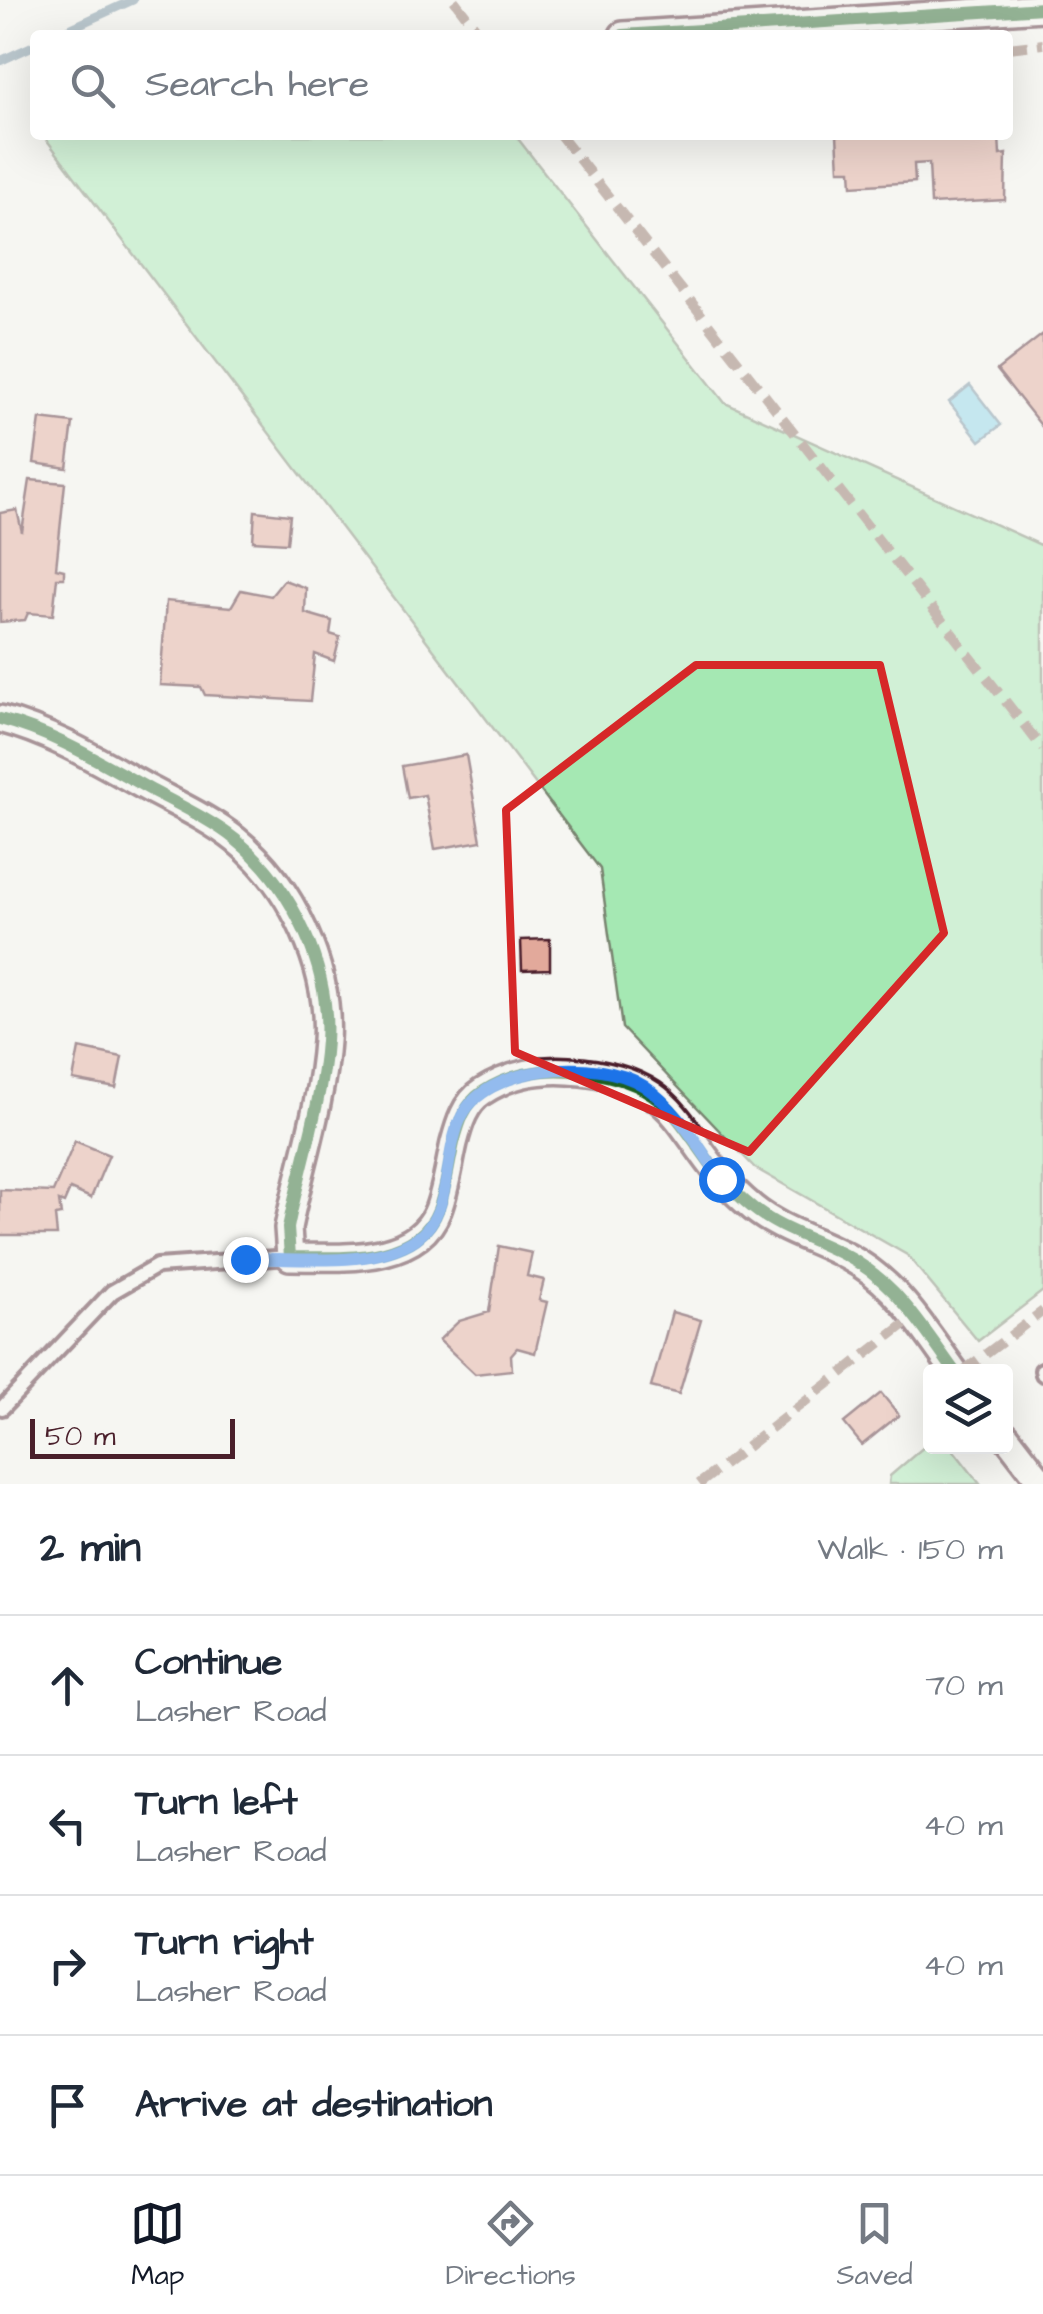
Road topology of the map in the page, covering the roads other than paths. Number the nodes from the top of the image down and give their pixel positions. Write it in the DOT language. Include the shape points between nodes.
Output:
graph roads {
  1 [pos="1043,8"];
  2 [pos="702,30"];
  3 [pos="0,719"];
  4 [pos="290,1257"];
  5 [pos="949,1364"];
  6 [pos="2,1408"];
  7 [pos="1013,1445"];
  8 [pos="1043,1484"];
  1 -- 2 [label="street"];
  3 -- 4 [label="street" via="44,732 236,840 280,886 310,943 326,1043 288,1228"];
  4 -- 5 [label="street" via="392,1251 420,1237 438,1212 460,1120 479,1094 543,1070 612,1074 641,1084 672,1110 721,1179 756,1211 884,1283"];
  4 -- 6 [label="lane" via="158,1266 112,1292"];
  7 -- 8 [label="street"];
}
